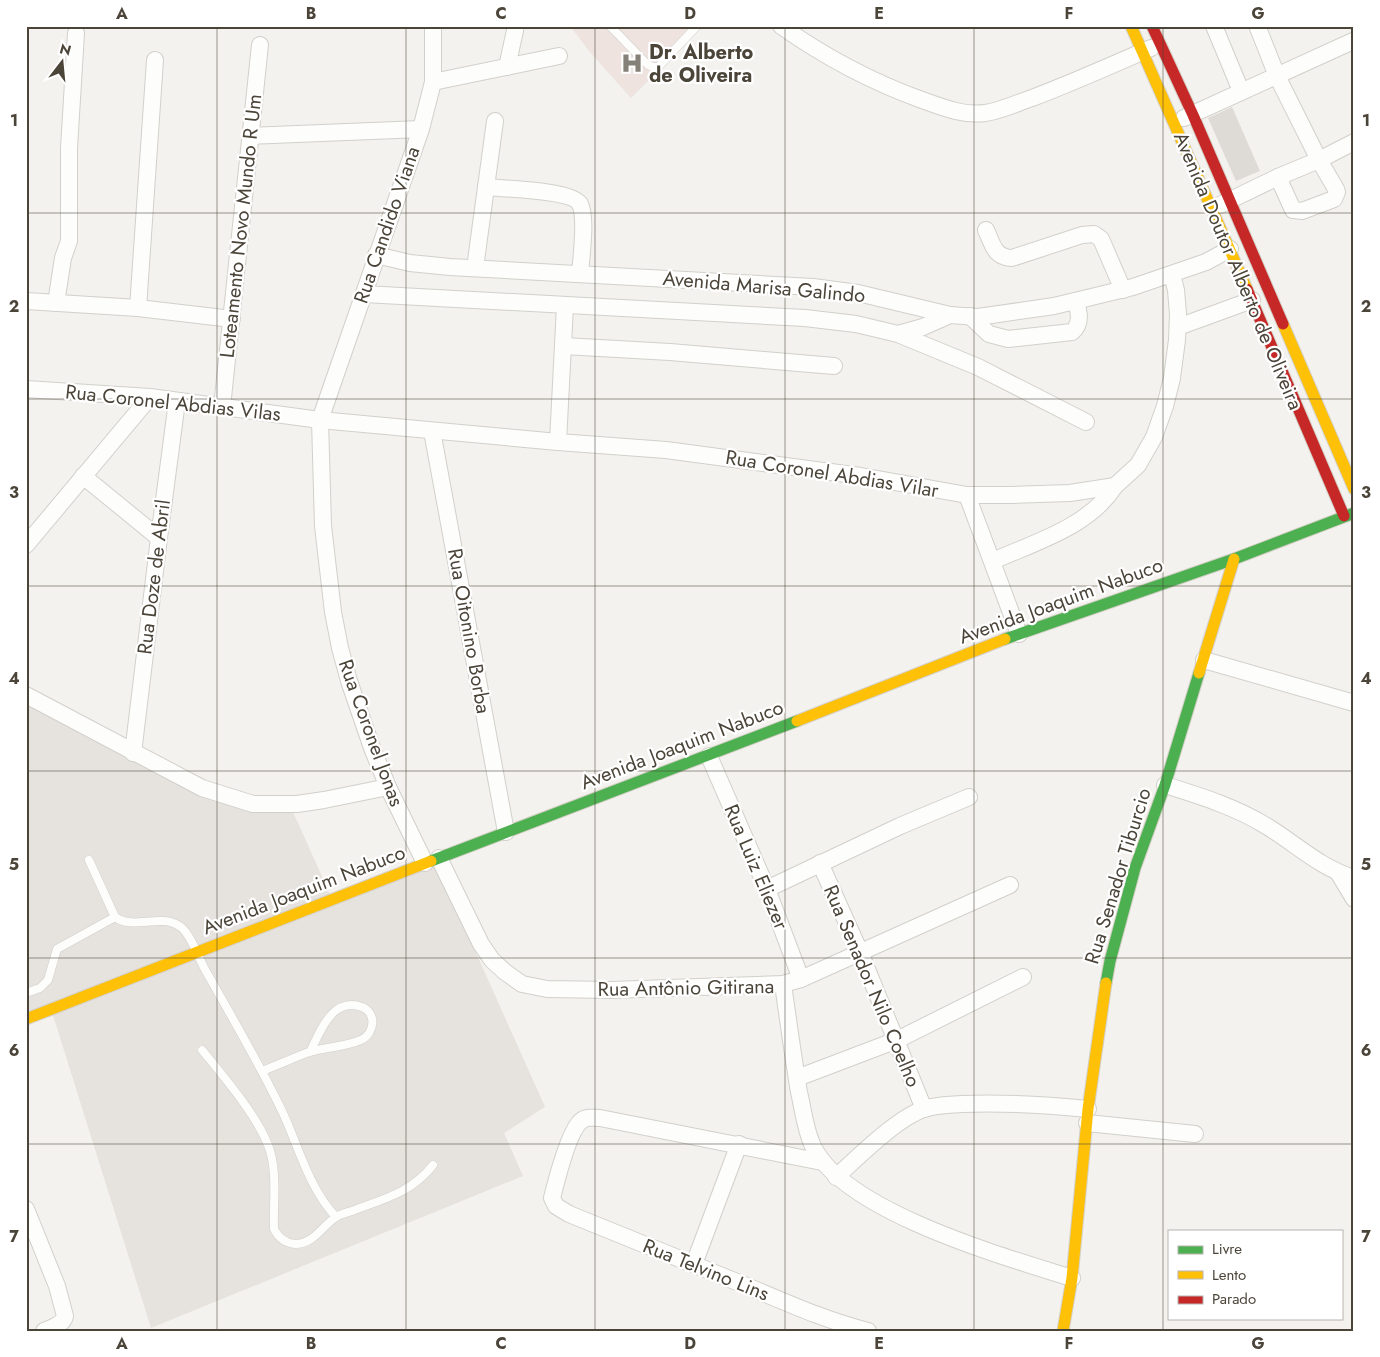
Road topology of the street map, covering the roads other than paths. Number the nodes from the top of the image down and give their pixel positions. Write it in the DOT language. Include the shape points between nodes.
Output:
graph roads {
  1 [pos="433,26"];
  2 [pos="516,26"];
  3 [pos="610,26"];
  4 [pos="697,26"];
  5 [pos="781,26"];
  6 [pos="1131,26"];
  7 [pos="1152,26"];
  8 [pos="1214,26"];
  9 [pos="1258,28"];
  10 [pos="76,33"];
  11 [pos="1351,37"];
  12 [pos="260,45"];
  13 [pos="1160,45"];
  14 [pos="1142,52"];
  15 [pos="558,56"];
  16 [pos="155,60"];
  17 [pos="507,67"];
  18 [pos="1277,76"];
  19 [pos="434,82"];
  20 [pos="1241,91"];
  21 [pos="1193,114"];
  22 [pos="496,121"];
  23 [pos="1173,122"];
  24 [pos="420,129"];
  25 [pos="250,136"];
  26 [pos="1354,142"];
  27 [pos="1319,160"];
  28 [pos="1278,177"];
  29 [pos="486,187"];
  30 [pos="1229,201"];
  31 [pos="1212,208"];
  32 [pos="986,230"];
  33 [pos="1230,248"];
  34 [pos="376,256"];
  35 [pos="475,268"];
  36 [pos="580,274"];
  37 [pos="1172,275"];
  38 [pos="1123,290"];
  39 [pos="364,294"];
  40 [pos="26,300"];
  41 [pos="1076,301"];
  42 [pos="56,302"];
  43 [pos="1274,302"];
  44 [pos="1254,304"];
  45 [pos="565,306"];
  46 [pos="138,308"];
  47 [pos="950,315"];
  48 [pos="970,316"];
  49 [pos="232,319"];
  50 [pos="1178,328"];
  51 [pos="898,334"];
  52 [pos="564,346"];
  53 [pos="834,366"];
  54 [pos="26,389"];
  55 [pos="150,397"];
  56 [pos="177,401"];
  57 [pos="222,407"];
  58 [pos="320,420"];
  59 [pos="1086,422"];
  60 [pos="432,430"];
  61 [pos="558,442"];
  62 [pos="83,476"];
  63 [pos="1115,486"];
  64 [pos="1354,490"];
  65 [pos="967,495"];
  66 [pos="1349,515"];
  67 [pos="159,538"];
  68 [pos="26,545"];
  69 [pos="1234,559"];
  70 [pos="993,561"];
  71 [pos="1019,634"];
  72 [pos="1204,660"];
  73 [pos="26,695"];
  74 [pos="1354,703"];
  75 [pos="133,753"];
  76 [pos="709,756"];
  77 [pos="1164,785"];
  78 [pos="388,788"];
  79 [pos="969,797"];
  80 [pos="506,832"];
  81 [pos="90,860"];
  82 [pos="432,860"];
  83 [pos="820,863"];
  84 [pos="1346,876"];
  85 [pos="1010,885"];
  86 [pos="767,889"];
  87 [pos="1354,899"];
  88 [pos="115,917"];
  89 [pos="196,952"];
  90 [pos="860,952"];
  91 [pos="1023,977"];
  92 [pos="801,979"];
  93 [pos="783,984"];
  94 [pos="26,993"];
  95 [pos="26,1020"];
  96 [pos="897,1040"];
  97 [pos="202,1050"];
  98 [pos="310,1052"];
  99 [pos="262,1070"];
  100 [pos="797,1078"];
  101 [pos="924,1109"];
  102 [pos="1087,1116"];
  103 [pos="1195,1134"];
  104 [pos="739,1144"];
  105 [pos="822,1162"];
  106 [pos="433,1165"];
  107 [pos="836,1177"];
  108 [pos="26,1209"];
  109 [pos="336,1217"];
  110 [pos="30,1230"];
  111 [pos="694,1264"];
  112 [pos="1072,1278"];
  113 [pos="44,1331"];
  114 [pos="868,1331"];
  115 [pos="1063,1331"];
  1 -- 19 [label="street, Rua Candido Viana"];
  2 -- 17 [label="street"];
  3 -- 4 [label="lane" via="652,67 658,67"];
  5 -- 14 [label="street" via="888,88 972,114 1021,102"];
  6 -- 14 [label="street, Avenida Doutor Alberto de Oliveira"];
  7 -- 13 [label="street, Avenida Doutor Alberto de Oliveira"];
  8 -- 20 [label="street"];
  9 -- 18 [label="street"];
  10 -- 42 [label="street" via="69,148 69,241"];
  11 -- 18 [label="street"];
  12 -- 25 [label="street, Loteamento Novo Mundo R Um"];
  13 -- 14 [label="street"];
  13 -- 21 [label="street, Avenida Doutor Alberto de Oliveira"];
  14 -- 23 [label="street, Avenida Doutor Alberto de Oliveira"];
  15 -- 17 [label="street"];
  16 -- 46 [label="street"];
  17 -- 19 [label="street"];
  18 -- 20 [label="street"];
  18 -- 27 [label="street"];
  19 -- 24 [label="street, Rua Candido Viana"];
  20 -- 21 [label="street"];
  21 -- 23 [label="street"];
  21 -- 30 [label="street, Avenida Doutor Alberto de Oliveira"];
  22 -- 29 [label="street"];
  23 -- 31 [label="street, Avenida Doutor Alberto de Oliveira"];
  24 -- 25 [label="street"];
  24 -- 34 [label="street, Rua Candido Viana"];
  25 -- 49 [label="street, Loteamento Novo Mundo R Um"];
  26 -- 27 [label="street"];
  27 -- 28 [label="street"];
  27 -- 28 [label="street" via="1337,192 1334,199 1302,211 1293,210"];
  28 -- 30 [label="street"];
  29 -- 35 [label="street"];
  29 -- 36 [label="street" via="574,198 580,204 582,218"];
  30 -- 31 [label="street"];
  30 -- 43 [label="street, Avenida Doutor Alberto de Oliveira"];
  31 -- 33 [label="street, Avenida Doutor Alberto de Oliveira"];
  32 -- 38 [label="street" via="996,252 1003,258 1094,234 1101,238"];
  33 -- 37 [label="street, Avenida Marisa Galindo" via="1206,262"];
  33 -- 44 [label="street, Avenida Doutor Alberto de Oliveira"];
  34 -- 35 [label="street, Avenida Marisa Galindo" via="429,265"];
  34 -- 39 [label="street, Rua Candido Viana"];
  35 -- 36 [label="street, Avenida Marisa Galindo"];
  36 -- 47 [label="street, Avenida Marisa Galindo" via="820,288 876,296"];
  37 -- 38 [label="street, Avenida Marisa Galindo"];
  37 -- 50 [label="street"];
  38 -- 41 [label="street, Avenida Marisa Galindo"];
  39 -- 45 [label="street, Avenida Marisa Galindo"];
  39 -- 58 [label="street, Rua Candido Viana"];
  40 -- 42 [label="street"];
  41 -- 48 [label="street, Avenida Marisa Galindo" via="1007,314"];
  41 -- 48 [label="street" via="1078,324 1072,332 1008,339 989,334"];
  42 -- 46 [label="street"];
  43 -- 44 [label="street"];
  43 -- 64 [label="street, Avenida Doutor Alberto de Oliveira"];
  44 -- 50 [label="street"];
  44 -- 66 [label="street, Avenida Doutor Alberto de Oliveira"];
  45 -- 51 [label="street, Avenida Marisa Galindo" via="821,319"];
  45 -- 52 [label="street"];
  46 -- 49 [label="street"];
  47 -- 48 [label="street, Avenida Marisa Galindo"];
  47 -- 51 [label="street"];
  49 -- 57 [label="street, Loteamento Novo Mundo R Um"];
  50 -- 63 [label="street" via="1172,378 1154,438 1138,465"];
  51 -- 59 [label="street, Avenida Marisa Galindo" via="978,367"];
  52 -- 53 [label="street"];
  52 -- 61 [label="street"];
  54 -- 55 [label="street, Rua Coronel Abdias Vilas"];
  55 -- 56 [label="street, Rua Coronel Abdias Vilas"];
  55 -- 62 [label="street"];
  56 -- 57 [label="street, Rua Coronel Abdias Vilas"];
  56 -- 67 [label="street, Rua Doze de Abril"];
  57 -- 58 [label="street, Rua Coronel Abdias Vilas"];
  58 -- 60 [label="street, Rua Coronel Abdias Vilar"];
  58 -- 78 [label="street, Rua Coronel Jonas" via="323,526 333,612 349,682"];
  60 -- 61 [label="street, Rua Coronel Abdias Vilar"];
  60 -- 80 [label="street, Rua Oitonino Borba"];
  61 -- 65 [label="street, Rua Coronel Abdias Vilar" via="666,450 861,476"];
  62 -- 67 [label="street"];
  62 -- 68 [label="street"];
  63 -- 65 [label="street, Rua Coronel Abdias Vilar" via="1070,492"];
  63 -- 70 [label="street" via="1086,516 1057,533"];
  65 -- 70 [label="street"];
  66 -- 69 [label="street, Avenida Joaquim Nabuco"];
  67 -- 75 [label="street, Rua Doze de Abril"];
  69 -- 71 [label="street, Avenida Joaquim Nabuco"];
  69 -- 72 [label="street, Rua Senador Tiburcio"];
  70 -- 71 [label="street"];
  71 -- 76 [label="street, Avenida Joaquim Nabuco"];
  72 -- 74 [label="street"];
  72 -- 77 [label="street, Rua Senador Tiburcio"];
  73 -- 75 [label="street"];
  75 -- 78 [label="street" via="202,788 253,804 298,804"];
  76 -- 80 [label="street, Avenida Joaquim Nabuco"];
  76 -- 86 [label="street, Rua Luiz Eliezer"];
  77 -- 84 [label="street" via="1236,810"];
  77 -- 102 [label="street, Rua Senador Tiburcio" via="1135,868 1110,961"];
  78 -- 82 [label="street, Rua Coronel Jonas"];
  79 -- 83 [label="street"];
  80 -- 82 [label="street, Avenida Joaquim Nabuco"];
  81 -- 88 [label="lane"];
  82 -- 89 [label="street, Avenida Joaquim Nabuco"];
  82 -- 93 [label="street, Rua Antônio Gitirana" via="492,960 522,984 611,990"];
  83 -- 86 [label="street"];
  83 -- 90 [label="street, Rua Senador Nilo Coelho"];
  84 -- 87 [label="street"];
  85 -- 90 [label="street"];
  86 -- 92 [label="street, Rua Luiz Eliezer"];
  88 -- 89 [label="lane" via="126,923 174,923 189,937"];
  88 -- 94 [label="lane" via="57,949 48,980 40,988"];
  89 -- 95 [label="street, Avenida Joaquim Nabuco"];
  89 -- 99 [label="lane"];
  90 -- 92 [label="street"];
  90 -- 96 [label="street, Rua Senador Nilo Coelho"];
  91 -- 96 [label="street"];
  92 -- 93 [label="street"];
  93 -- 100 [label="street, Rua Antônio Gitirana"];
  96 -- 100 [label="street"];
  96 -- 101 [label="street, Rua Senador Nilo Coelho"];
  97 -- 109 [label="lane" via="258,1125 268,1145 277,1236 294,1244 305,1242"];
  98 -- 98 [label="lane" via="362,1039 372,1029 372,1015 367,1009 357,1006 345,1006 334,1011 326,1019"];
  98 -- 99 [label="lane"];
  99 -- 109 [label="lane" via="317,1192"];
  100 -- 105 [label="street, Rua Antônio Gitirana" via="812,1143"];
  101 -- 102 [label="street" via="986,1103 1032,1104"];
  101 -- 107 [label="street" via="906,1118"];
  102 -- 103 [label="street"];
  102 -- 112 [label="street, Rua Senador Tiburcio"];
  104 -- 105 [label="street"];
  104 -- 111 [label="street"];
  104 -- 111 [label="street, Rua Telvino Lins" via="586,1117 572,1133 552,1198 556,1206"];
  105 -- 107 [label="street, Rua Antônio Gitirana"];
  106 -- 109 [label="lane" via="424,1176 393,1196"];
  107 -- 112 [label="street, Rua Antônio Gitirana" via="870,1199 976,1248"];
  108 -- 110 [label="street"];
  110 -- 113 [label="street" via="57,1286 66,1316 60,1324"];
  111 -- 114 [label="street, Rua Telvino Lins" via="811,1313"];
  112 -- 115 [label="street, Rua Senador Tiburcio"];
}
